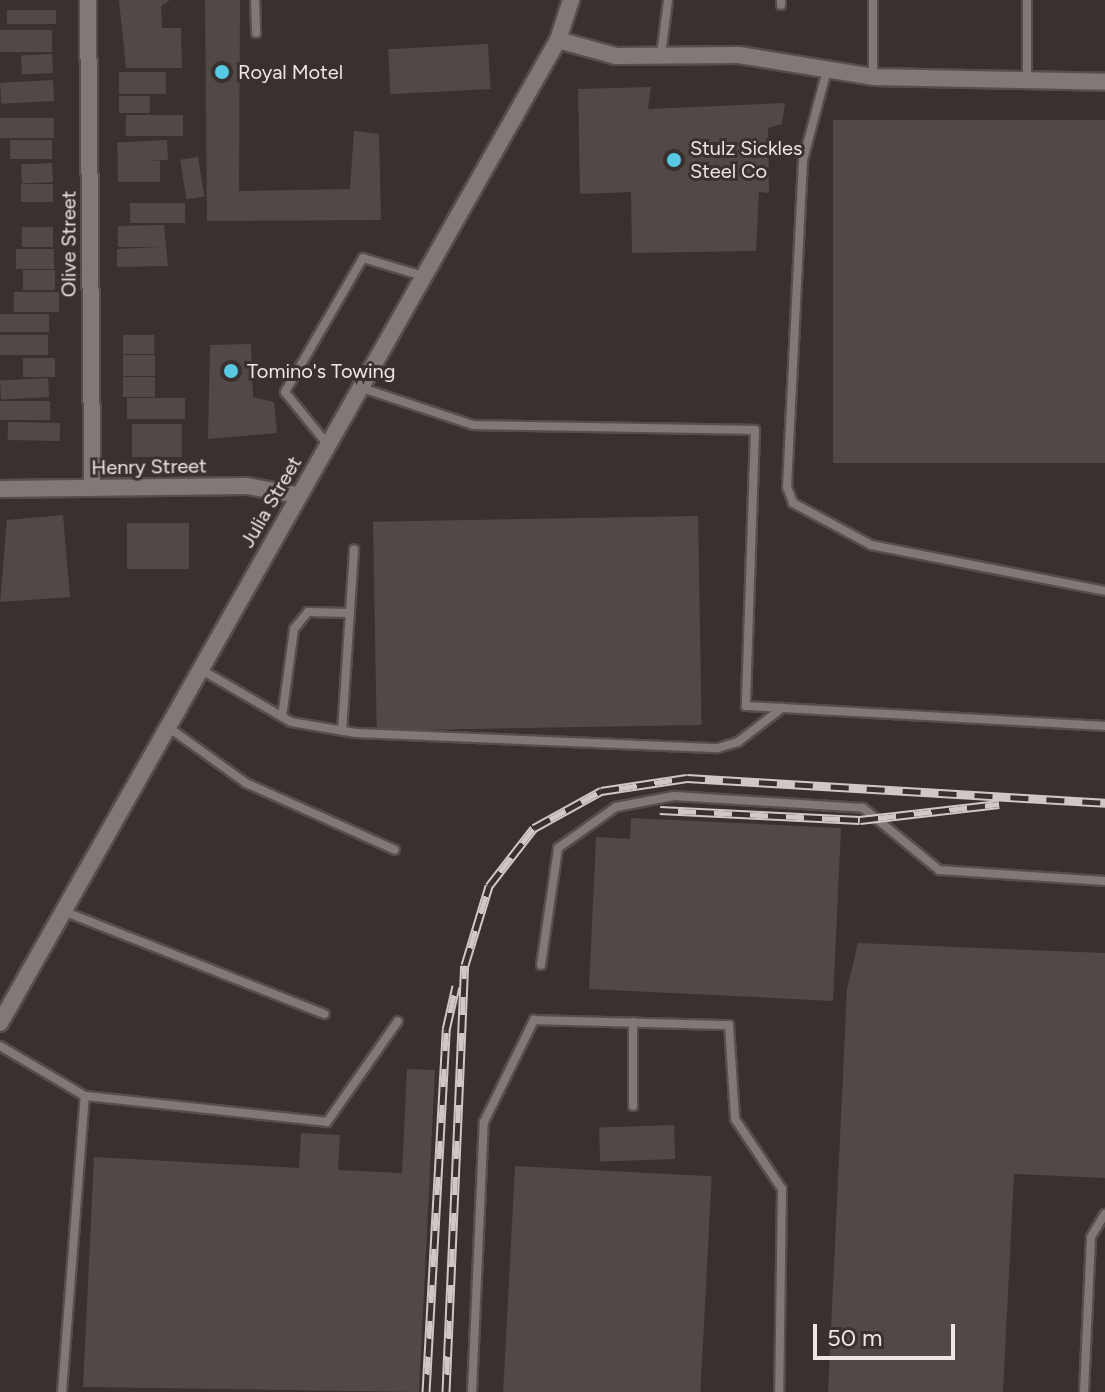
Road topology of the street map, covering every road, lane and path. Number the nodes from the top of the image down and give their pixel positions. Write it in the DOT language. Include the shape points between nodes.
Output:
graph roads {
  1 [pos="88,0"];
  2 [pos="255,0"];
  3 [pos="571,0"];
  4 [pos="668,0"];
  5 [pos="873,0"];
  6 [pos="1027,0"];
  7 [pos="256,33"];
  8 [pos="558,40"];
  9 [pos="661,55"];
  10 [pos="827,70"];
  11 [pos="873,77"];
  12 [pos="1027,81"];
  13 [pos="1105,82"];
  14 [pos="424,277"];
  15 [pos="362,388"];
  16 [pos="328,445"];
  17 [pos="92,488"];
  18 [pos="0,489"];
  19 [pos="297,495"];
  20 [pos="354,549"];
  21 [pos="1105,591"];
  22 [pos="350,613"];
  23 [pos="200,668"];
  24 [pos="782,707"];
  25 [pos="282,717"];
  26 [pos="167,726"];
  27 [pos="1105,726"];
  28 [pos="342,731"];
  29 [pos="395,850"];
  30 [pos="1105,881"];
  31 [pos="62,911"];
  32 [pos="541,965"];
  33 [pos="324,1014"];
  34 [pos="398,1021"];
  35 [pos="633,1022"];
  36 [pos="0,1023"];
  37 [pos="0,1046"];
  38 [pos="85,1096"];
  39 [pos="633,1106"];
  40 [pos="1105,1214"];
  41 [pos="62,1392"];
  42 [pos="472,1392"];
  43 [pos="779,1392"];
  44 [pos="1084,1392"];
  1 -- 17 [label="street, Olive Street"];
  2 -- 7 [label="lane"];
  3 -- 8 [label="street, Julia Street"];
  4 -- 9 [label="lane"];
  5 -- 11 [label="lane"];
  6 -- 12 [label="lane"];
  8 -- 9 [label="street" via="616,56"];
  8 -- 14 [label="street, Julia Street"];
  9 -- 10 [label="street" via="739,55"];
  10 -- 11 [label="street"];
  10 -- 21 [label="lane" via="803,160 787,487 793,503 871,545"];
  11 -- 12 [label="street"];
  12 -- 13 [label="street"];
  14 -- 15 [label="street, Julia Street"];
  14 -- 16 [label="lane" via="363,258 285,392"];
  15 -- 16 [label="street, Julia Street"];
  15 -- 24 [label="lane" via="473,425 755,430 746,706"];
  16 -- 19 [label="street, Julia Street"];
  17 -- 18 [label="street, Henry Street"];
  17 -- 19 [label="street, Henry Street" via="247,486"];
  19 -- 23 [label="street, Julia Street"];
  20 -- 22 [label="lane"];
  22 -- 25 [label="lane" via="308,612 294,629"];
  22 -- 28 [label="lane"];
  23 -- 25 [label="lane"];
  23 -- 26 [label="street, Julia Street"];
  24 -- 27 [label="lane"];
  24 -- 28 [label="lane" via="718,748"];
  25 -- 28 [label="lane"];
  26 -- 29 [label="lane" via="246,783"];
  26 -- 31 [label="street, Julia Street"];
  30 -- 32 [label="lane" via="939,870 863,808 674,796 616,807 558,848"];
  31 -- 33 [label="lane"];
  31 -- 36 [label="street, Julia Street"];
  34 -- 38 [label="lane" via="327,1122"];
  35 -- 39 [label="lane"];
  35 -- 42 [label="lane" via="534,1020 484,1122"];
  35 -- 43 [label="lane" via="729,1025 735,1119 782,1189"];
  37 -- 38 [label="lane"];
  38 -- 41 [label="lane"];
  40 -- 44 [label="lane" via="1091,1237"];
}
